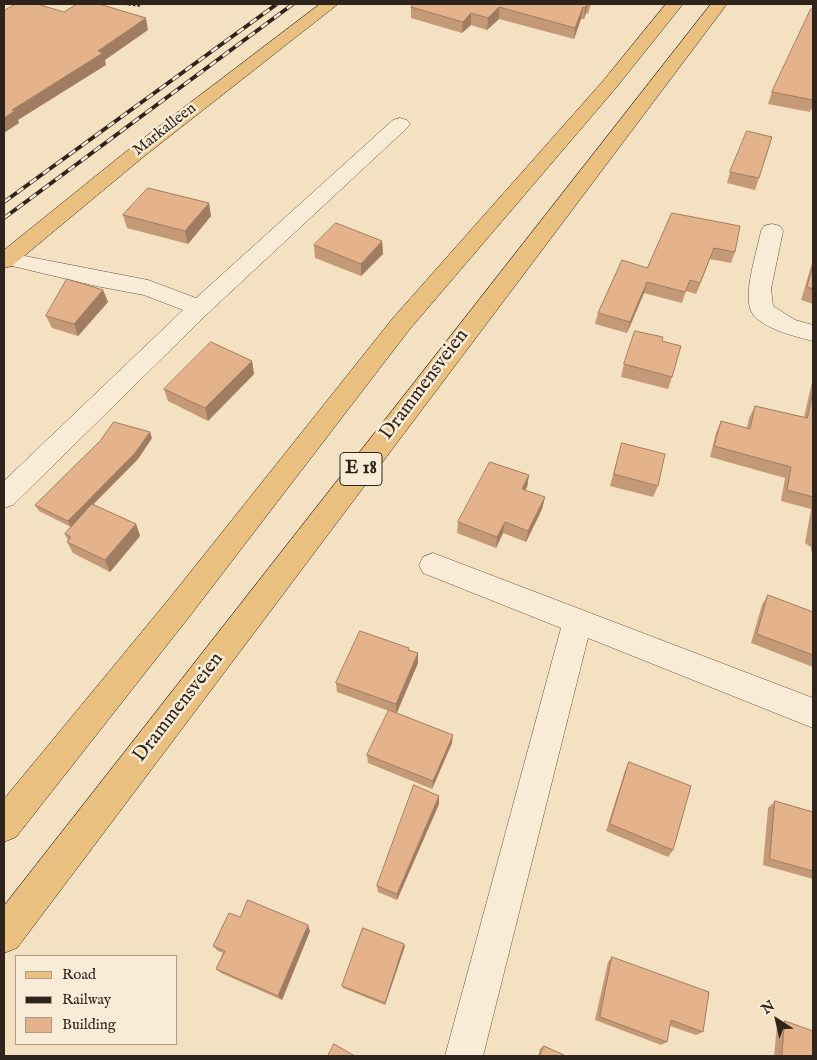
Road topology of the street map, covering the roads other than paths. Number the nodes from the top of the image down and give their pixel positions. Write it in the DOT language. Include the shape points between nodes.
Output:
graph roads {
  1 [pos="330,4"];
  2 [pos="675,4"];
  3 [pos="719,4"];
  4 [pos="400,124"];
  5 [pos="772,231"];
  6 [pos="5,260"];
  7 [pos="199,308"];
  8 [pos="813,333"];
  9 [pos="4,497"];
  10 [pos="433,565"];
  11 [pos="578,621"];
  12 [pos="813,713"];
  13 [pos="4,825"];
  14 [pos="4,935"];
  15 [pos="464,1056"];
  1 -- 6 [label="main road, Markalleen" via="135,154"];
  2 -- 13 [label="main road" via="610,85 401,324"];
  3 -- 14 [label="main road, Drammensveien / E 18"];
  4 -- 7 [label="lane"];
  5 -- 8 [label="lane" via="760,289 762,310 787,326"];
  6 -- 7 [label="lane" via="148,288"];
  7 -- 9 [label="lane"];
  10 -- 11 [label="lane"];
  11 -- 12 [label="lane"];
  11 -- 15 [label="lane"];
}
